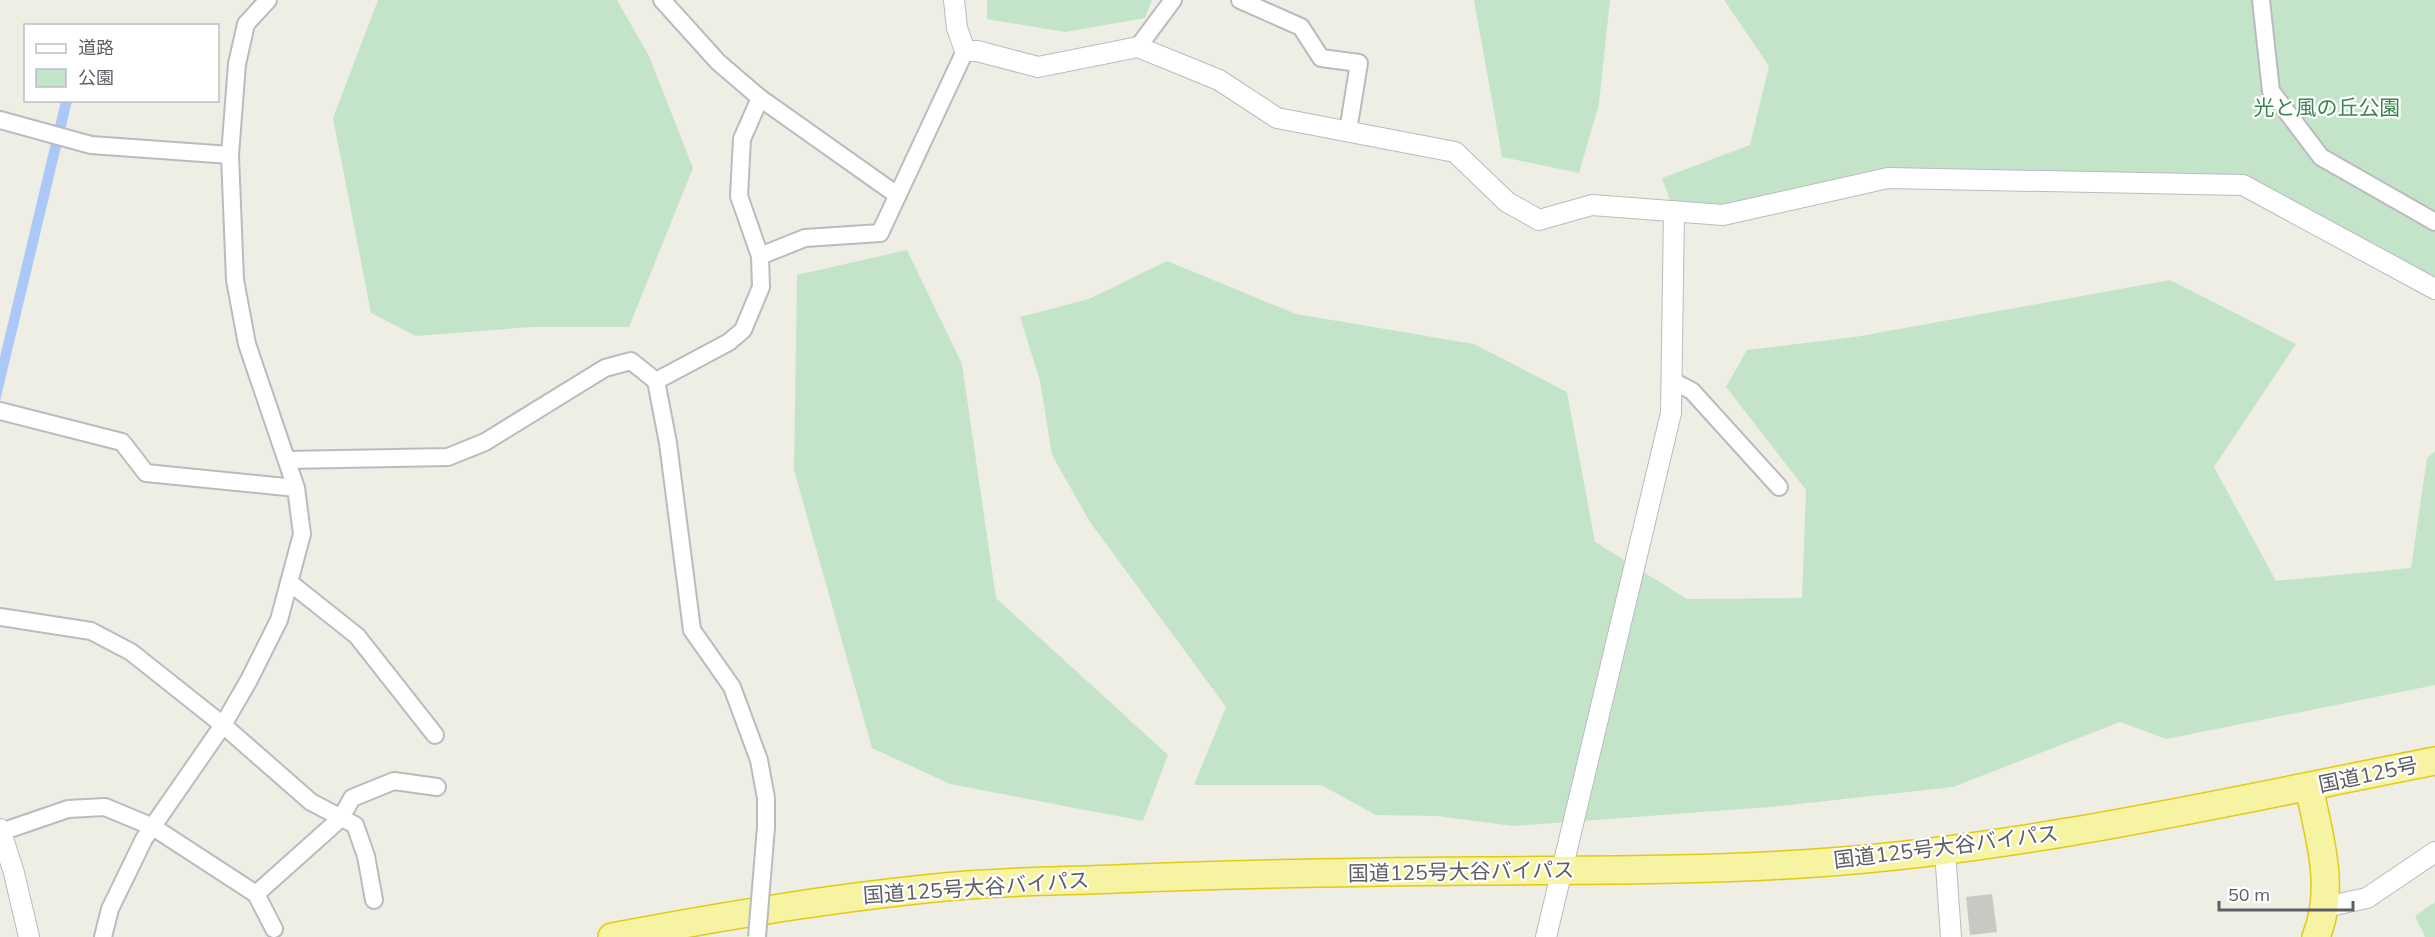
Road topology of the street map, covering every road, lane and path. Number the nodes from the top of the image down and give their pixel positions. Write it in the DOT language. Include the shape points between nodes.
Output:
graph roads {
  1 [pos="268,0"];
  2 [pos="662,0"];
  3 [pos="954,0"];
  4 [pos="1173,0"];
  5 [pos="1240,0"];
  6 [pos="2261,0"];
  7 [pos="1138,47"];
  8 [pos="965,51"];
  9 [pos="760,98"];
  10 [pos="0,120"];
  11 [pos="1348,131"];
  12 [pos="230,155"];
  13 [pos="897,195"];
  14 [pos="1674,211"];
  15 [pos="2435,222"];
  16 [pos="760,256"];
  17 [pos="2435,289"];
  18 [pos="1671,380"];
  19 [pos="656,381"];
  20 [pos="2,412"];
  21 [pos="287,460"];
  22 [pos="296,488"];
  23 [pos="1779,488"];
  24 [pos="289,582"];
  25 [pos="0,616"];
  26 [pos="223,725"];
  27 [pos="435,735"];
  28 [pos="2435,761"];
  29 [pos="437,787"];
  30 [pos="2308,787"];
  31 [pos="340,818"];
  32 [pos="153,826"];
  33 [pos="0,831"];
  34 [pos="1945,851"];
  35 [pos="2435,852"];
  36 [pos="1562,871"];
  37 [pos="256,894"];
  38 [pos="374,900"];
  39 [pos="2325,907"];
  40 [pos="274,929"];
  41 [pos="29,937"];
  42 [pos="103,937"];
  43 [pos="612,937"];
  44 [pos="757,937"];
  45 [pos="1546,937"];
  46 [pos="1951,937"];
  47 [pos="2316,937"];
  1 -- 12 [label="street" via="246,24 237,64"];
  2 -- 9 [label="street" via="718,62"];
  3 -- 8 [label="street"];
  4 -- 7 [label="street"];
  5 -- 11 [label="street" via="1301,27 1321,58 1359,63"];
  6 -- 15 [label="street" via="2271,91 2321,157"];
  7 -- 8 [label="street" via="1038,67"];
  7 -- 11 [label="street" via="1220,80 1277,118"];
  8 -- 13 [label="street"];
  9 -- 13 [label="street"];
  9 -- 16 [label="street" via="742,139 739,196"];
  10 -- 12 [label="street" via="91,145"];
  11 -- 14 [label="street" via="1455,152 1507,202 1539,220 1592,205"];
  12 -- 21 [label="street" via="235,280 247,344"];
  13 -- 16 [label="street" via="880,233 805,238"];
  14 -- 17 [label="street" via="1724,215 1888,178 2243,185"];
  14 -- 18 [label="street"];
  16 -- 19 [label="street" via="761,287 743,330 729,342"];
  18 -- 23 [label="street" via="1692,390"];
  18 -- 36 [label="street" via="1671,413"];
  19 -- 21 [label="street" via="631,361 605,368 485,442 448,457"];
  19 -- 44 [label="street, bridge" via="668,443 692,630 732,687 759,760 766,798"];
  20 -- 22 [label="street" via="122,442 146,473"];
  21 -- 22 [label="street"];
  22 -- 24 [label="street" via="302,534"];
  24 -- 26 [label="street" via="279,620"];
  24 -- 27 [label="street" via="357,636"];
  25 -- 26 [label="street" via="91,631 131,652"];
  26 -- 31 [label="street" via="310,802"];
  26 -- 32 [label="street"];
  28 -- 30 [label="highway, 国道125号"];
  29 -- 31 [label="street" via="394,782 352,798"];
  30 -- 34 [label="highway, 国道125号大谷バイパス"];
  30 -- 39 [label="highway, 国道125号" via="2323,858"];
  31 -- 37 [label="street"];
  31 -- 38 [label="street" via="355,825 366,856"];
  32 -- 33 [label="street" via="105,807 68,809"];
  32 -- 37 [label="street"];
  32 -- 42 [label="street" via="110,909"];
  33 -- 41 [label="street"];
  34 -- 36 [label="highway, 国道125号大谷バイパス" via="1821,863"];
  34 -- 46 [label="street"];
  35 -- 39 [label="street" via="2367,898"];
  36 -- 43 [label="highway, 国道125号大谷バイパス" via="1213,875 972,885 730,915"];
  36 -- 45 [label="street"];
  37 -- 40 [label="street"];
  39 -- 47 [label="highway, 国道125号"];
}
